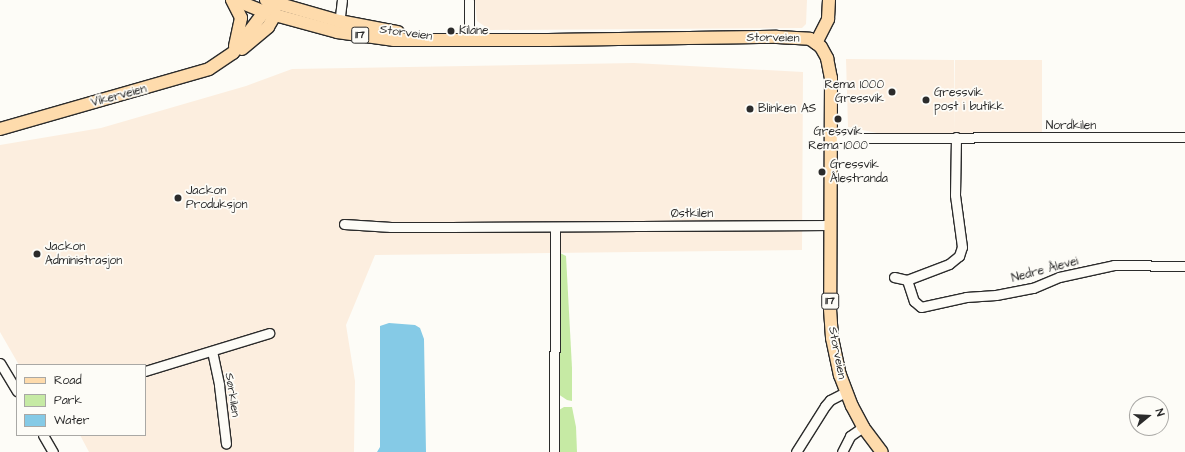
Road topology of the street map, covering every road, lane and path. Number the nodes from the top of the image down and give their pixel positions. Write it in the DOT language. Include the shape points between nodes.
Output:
graph roads {
  1 [pos="234,0"];
  2 [pos="342,0"];
  3 [pos="469,0"];
  4 [pos="829,0"];
  5 [pos="269,7"];
  6 [pos="340,16"];
  7 [pos="469,40"];
  8 [pos="816,43"];
  9 [pos="233,53"];
  10 [pos="0,129"];
  11 [pos="956,137"];
  12 [pos="1185,137"];
  13 [pos="831,138"];
  14 [pos="344,224"];
  15 [pos="830,225"];
  16 [pos="555,227"];
  17 [pos="1185,266"];
  18 [pos="894,277"];
  19 [pos="907,280"];
  20 [pos="269,333"];
  21 [pos="212,351"];
  22 [pos="0,363"];
  23 [pos="146,371"];
  24 [pos="16,389"];
  25 [pos="846,392"];
  26 [pos="863,427"];
  27 [pos="44,436"];
  28 [pos="226,444"];
  29 [pos="53,452"];
  30 [pos="554,452"];
  31 [pos="796,452"];
  32 [pos="842,452"];
  33 [pos="882,452"];
  1 -- 5 [label="main road, 117"];
  1 -- 9 [label="main road, 117" via="241,18"];
  2 -- 6 [label="street"];
  3 -- 7 [label="street"];
  4 -- 8 [label="main road" via="828,19"];
  5 -- 7 [label="main road, Storveien / 117" via="390,31"];
  5 -- 9 [label="main road, Vikerveien"];
  7 -- 8 [label="main road, Storveien / 117" via="791,37 810,39"];
  8 -- 13 [label="main road, Storveien / 117" via="825,53 830,68"];
  9 -- 10 [label="main road, Vikerveien" via="218,65 200,73"];
  11 -- 12 [label="street, Nordkilen"];
  11 -- 13 [label="street, Nordkilen"];
  11 -- 19 [label="street" via="955,195 962,247 959,256 950,264"];
  13 -- 15 [label="main road, Storveien / 117"];
  14 -- 16 [label="street, Østkilen" via="398,227"];
  15 -- 16 [label="street, Østkilen"];
  15 -- 25 [label="main road, Storveien / 117" via="832,338"];
  16 -- 30 [label="street"];
  17 -- 19 [label="street, Nedre Ålevei" via="1114,265 1059,277 1033,288 996,295 966,297 921,307 914,301"];
  18 -- 19 [label="street"];
  20 -- 21 [label="street"];
  21 -- 23 [label="street"];
  21 -- 28 [label="street, Sørkilen"];
  22 -- 24 [label="street"];
  25 -- 26 [label="main road, Storveien / 117"];
  25 -- 31 [label="street" via="824,406"];
  26 -- 32 [label="street" via="850,436"];
  26 -- 33 [label="main road, Storveien / 117"];
  27 -- 29 [label="street"];
}
